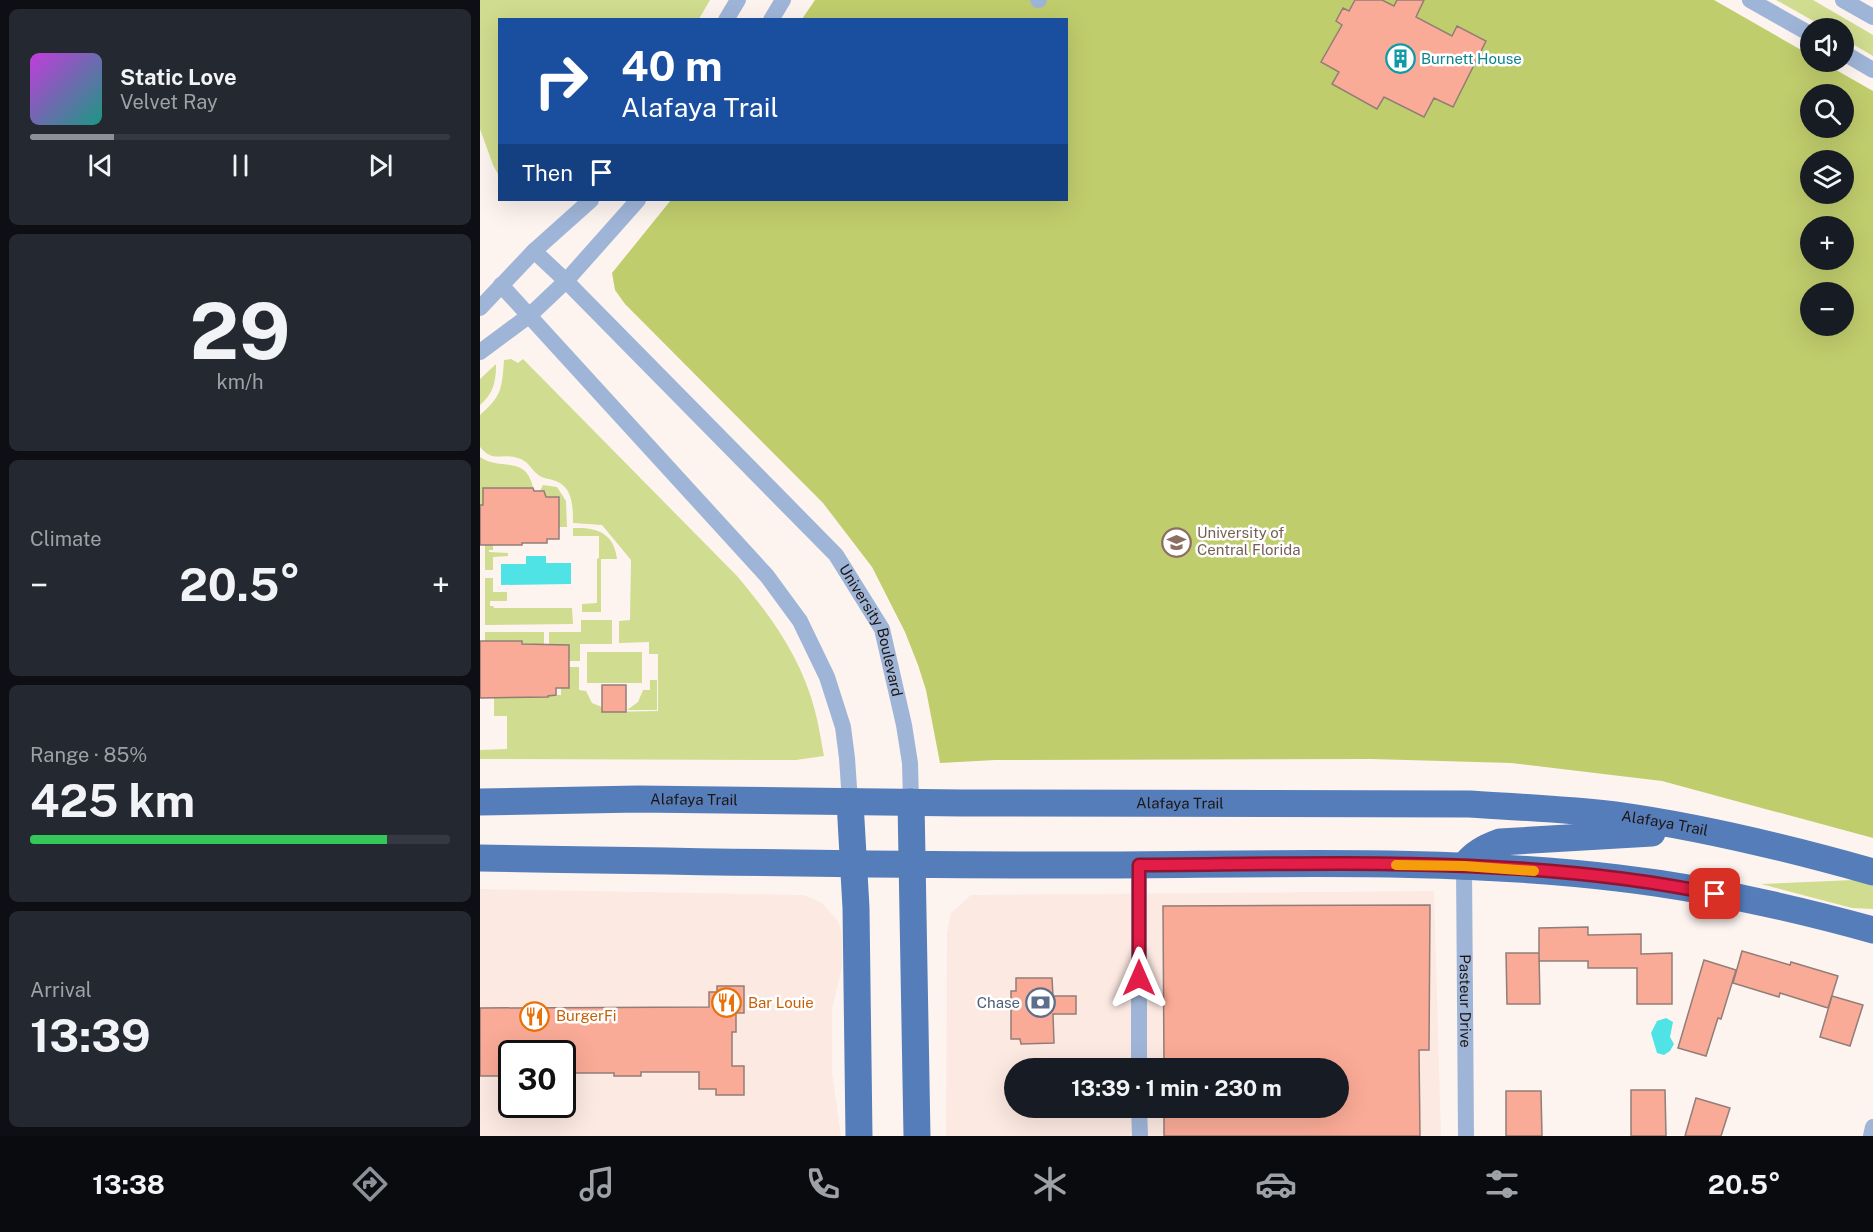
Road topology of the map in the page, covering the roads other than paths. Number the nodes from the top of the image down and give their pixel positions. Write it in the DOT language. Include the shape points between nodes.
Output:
graph roads {
  1 [pos="738,0"];
  2 [pos="783,0"];
  3 [pos="1750,0"];
  4 [pos="1843,0"];
  5 [pos="1873,17"];
  6 [pos="727,18"];
  7 [pos="772,18"];
  8 [pos="1800,28"];
  9 [pos="1854,59"];
  10 [pos="1873,70"];
  11 [pos="590,201"];
  12 [pos="637,201"];
  13 [pos="534,251"];
  14 [pos="566,281"];
  15 [pos="501,285"];
  16 [pos="480,308"];
  17 [pos="530,315"];
  18 [pos="480,352"];
  19 [pos="480,802"];
  20 [pos="850,802"];
  21 [pos="911,802"];
  22 [pos="1702,830"];
  23 [pos="480,858"];
  24 [pos="854,864"];
  25 [pos="913,865"];
  26 [pos="1139,865"];
  27 [pos="1464,866"];
  28 [pos="1873,872"];
  29 [pos="1873,930"];
  30 [pos="1138,1058"];
  31 [pos="1139,1118"];
  32 [pos="1873,1127"];
  33 [pos="859,1136"];
  34 [pos="917,1136"];
  35 [pos="1140,1136"];
  36 [pos="1466,1136"];
  37 [pos="1871,1136"];
  1 -- 6 [label="street"];
  2 -- 7 [label="street"];
  3 -- 8 [label="street"];
  4 -- 5 [label="street"];
  9 -- 10 [label="street"];
  11 -- 13 [label="street"];
  12 -- 14 [label="street"];
  13 -- 14 [label="street, University Boulevard"];
  13 -- 15 [label="street"];
  14 -- 17 [label="street"];
  14 -- 21 [label="street, University Boulevard" via="836,555 882,629 910,763"];
  15 -- 16 [label="street"];
  15 -- 17 [label="street"];
  17 -- 18 [label="street"];
  17 -- 20 [label="street" via="767,576 800,621 827,677 843,727"];
  19 -- 20 [label="main road, Alafaya Trail"];
  20 -- 21 [label="main road, Alafaya Trail"];
  20 -- 24 [label="main road"];
  21 -- 22 [label="main road, Alafaya Trail" via="1469,804 1615,815"];
  21 -- 25 [label="main road, University Boulevard"];
  22 -- 27 [label="main road" via="1500,842 1482,849"];
  22 -- 28 [label="main road, Alafaya Trail"];
  23 -- 24 [label="main road"];
  24 -- 25 [label="main road"];
  24 -- 33 [label="main road"];
  25 -- 26 [label="main road"];
  25 -- 34 [label="main road, University Boulevard"];
  26 -- 27 [label="main road"];
  26 -- 30 [label="street"];
  27 -- 29 [label="main road" via="1618,878 1696,890"];
  27 -- 36 [label="street, Pasteur Drive"];
  31 -- 35 [label="street"];
  32 -- 37 [label="street"];
}
